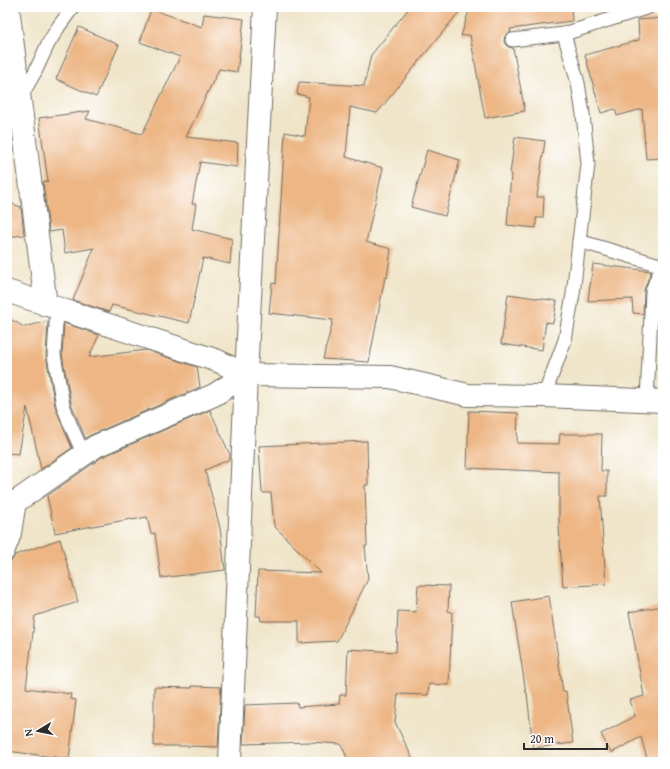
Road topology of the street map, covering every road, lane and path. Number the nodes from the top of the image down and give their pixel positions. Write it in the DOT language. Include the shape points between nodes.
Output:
graph roads {
  1 [pos="8,7"];
  2 [pos="73,7"];
  3 [pos="265,7"];
  4 [pos="649,7"];
  5 [pos="564,34"];
  6 [pos="512,40"];
  7 [pos="20,98"];
  8 [pos="579,241"];
  9 [pos="663,266"];
  10 [pos="663,272"];
  11 [pos="7,290"];
  12 [pos="51,307"];
  13 [pos="246,375"];
  14 [pos="544,396"];
  15 [pos="655,401"];
  16 [pos="84,455"];
  17 [pos="13,502"];
  18 [pos="7,554"];
  19 [pos="230,762"];
  1 -- 7 [label="street"];
  2 -- 7 [label="lane" via="48,44"];
  3 -- 13 [label="street"];
  4 -- 5 [label="lane"];
  5 -- 6 [label="lane"];
  5 -- 8 [label="lane" via="578,83 588,164"];
  7 -- 12 [label="street"];
  8 -- 9 [label="lane"];
  8 -- 14 [label="lane" via="565,340"];
  10 -- 15 [label="lane" via="658,275 652,291"];
  11 -- 12 [label="street"];
  12 -- 13 [label="street" via="218,361"];
  12 -- 16 [label="lane" via="54,355 63,405"];
  13 -- 14 [label="street" via="390,377 468,395"];
  13 -- 16 [label="street" via="214,394 96,446"];
  13 -- 19 [label="street"];
  14 -- 15 [label="street"];
  16 -- 17 [label="street"];
  17 -- 18 [label="lane" via="14,536"];
}
